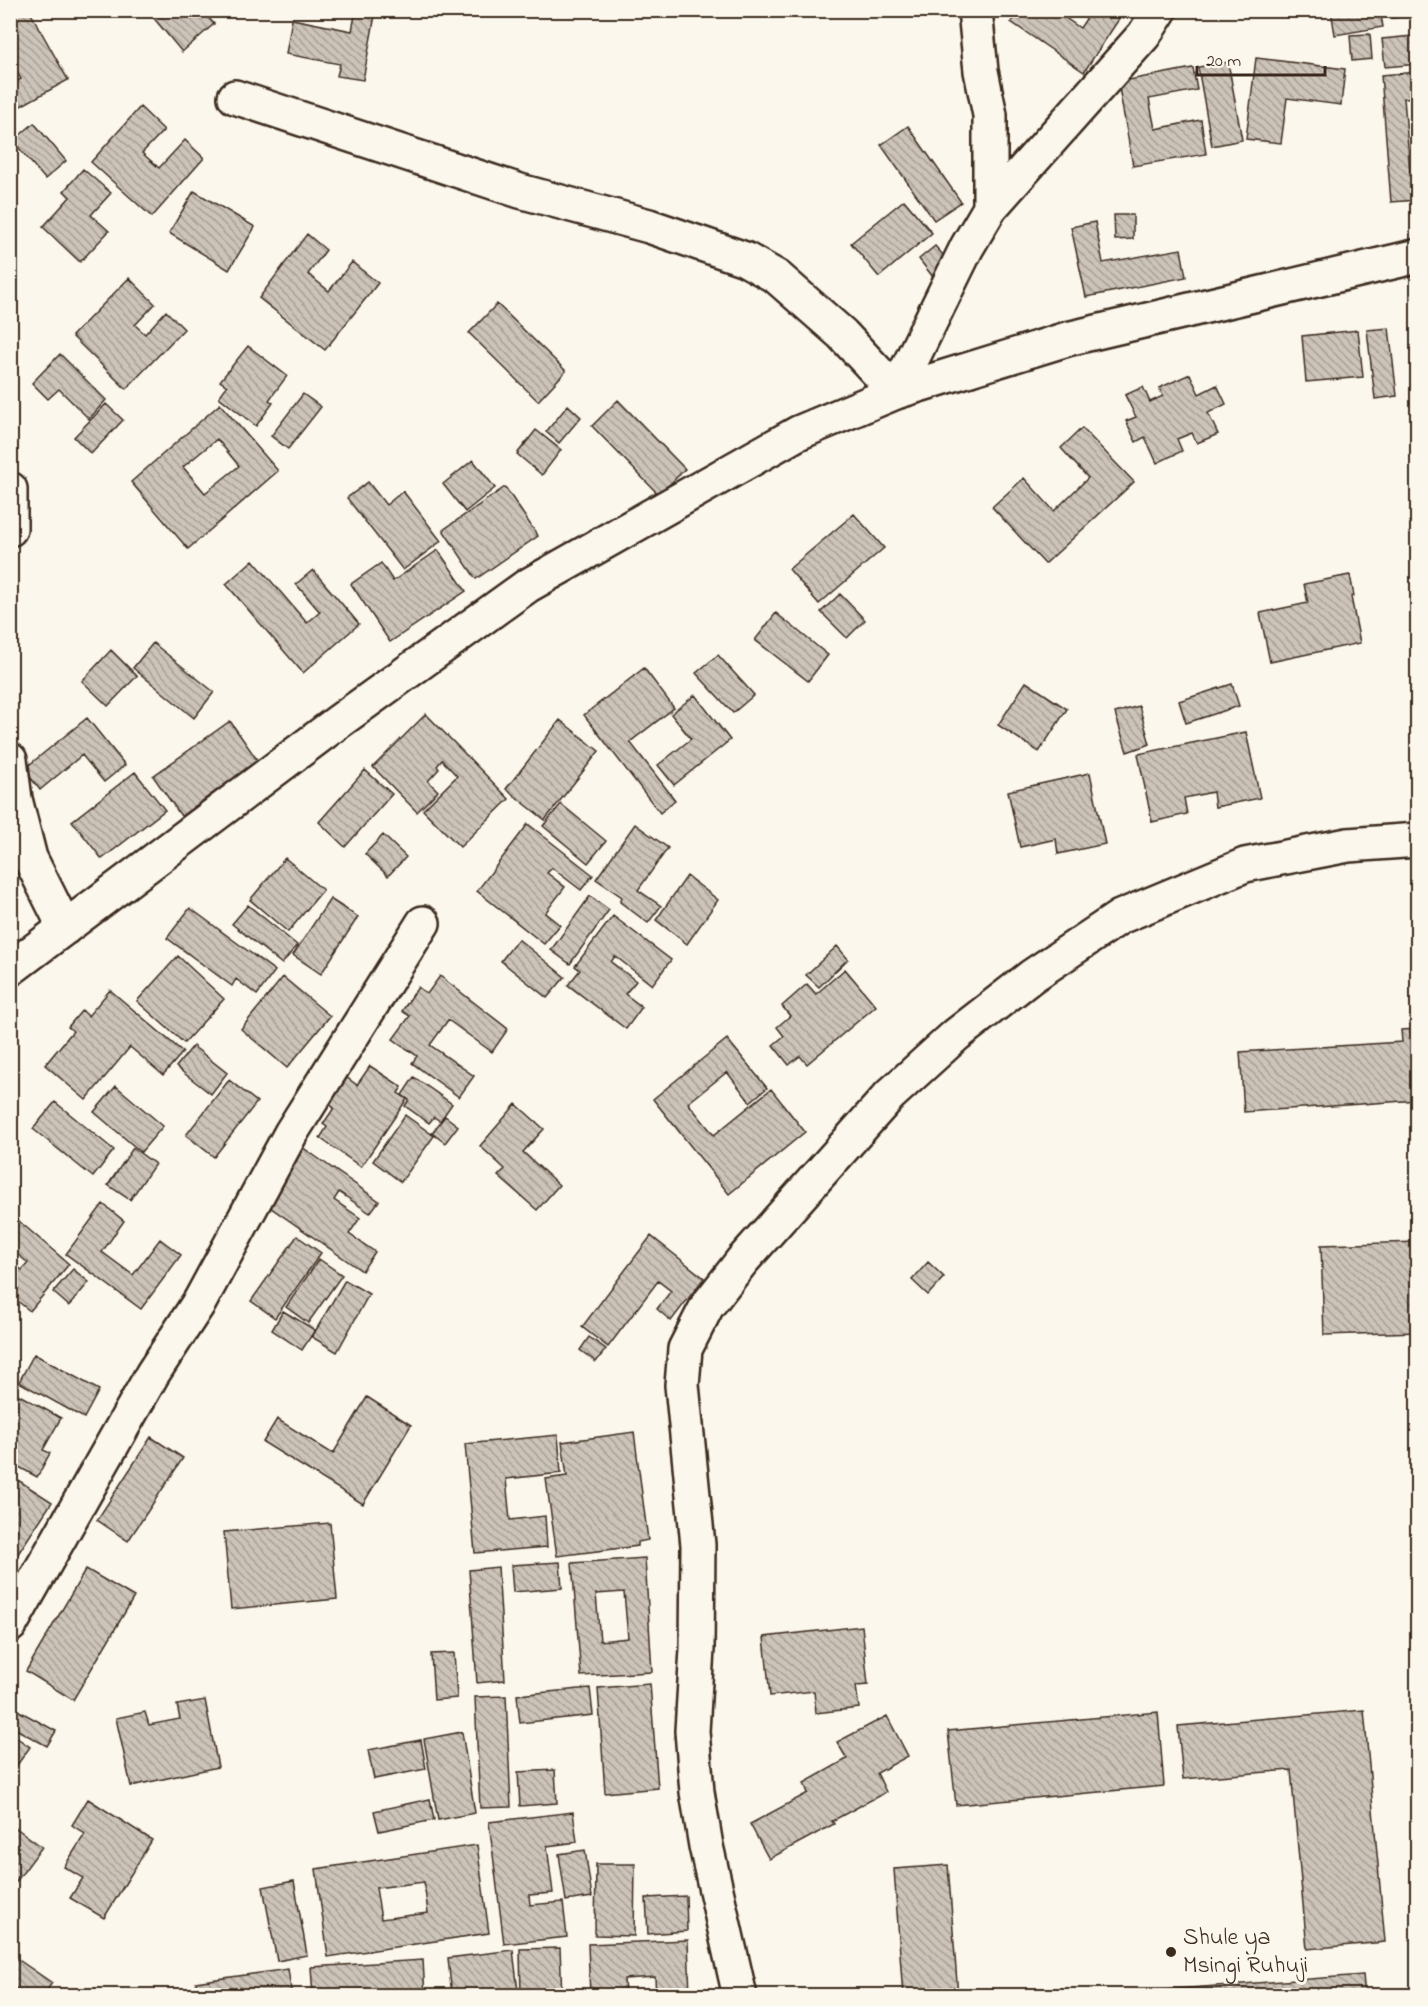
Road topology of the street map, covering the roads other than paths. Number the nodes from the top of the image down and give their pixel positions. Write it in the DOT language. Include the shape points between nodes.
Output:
graph roads {
  1 [pos="975,10"];
  2 [pos="1160,10"];
  3 [pos="235,97"];
  4 [pos="990,207"];
  5 [pos="1418,256"];
  6 [pos="896,392"];
  7 [pos="10,489"];
  8 [pos="11,498"];
  9 [pos="10,529"];
  10 [pos="10,760"];
  11 [pos="1418,840"];
  12 [pos="423,923"];
  13 [pos="65,928"];
  14 [pos="10,969"];
  15 [pos="10,1625"];
  16 [pos="741,1995"];
  1 -- 4 [label="street" via="990,116"];
  2 -- 4 [label="street" via="1144,35"];
  3 -- 6 [label="street" via="520,191 648,226 745,259 777,277 842,334"];
  4 -- 6 [label="street"];
  5 -- 6 [label="street" via="1067,339"];
  6 -- 13 [label="street" via="798,434 527,586 338,722"];
  7 -- 8 [label="street"];
  8 -- 9 [label="street"];
  10 -- 13 [label="street" via="30,858"];
  11 -- 16 [label="street" via="1348,845 1245,865 1120,917 1032,976 890,1095 742,1261 707,1306 686,1349 682,1385 698,1545 692,1731 706,1846"];
  12 -- 15 [label="street" via="291,1133 200,1301 153,1373"];
  13 -- 14 [label="street"];
}
